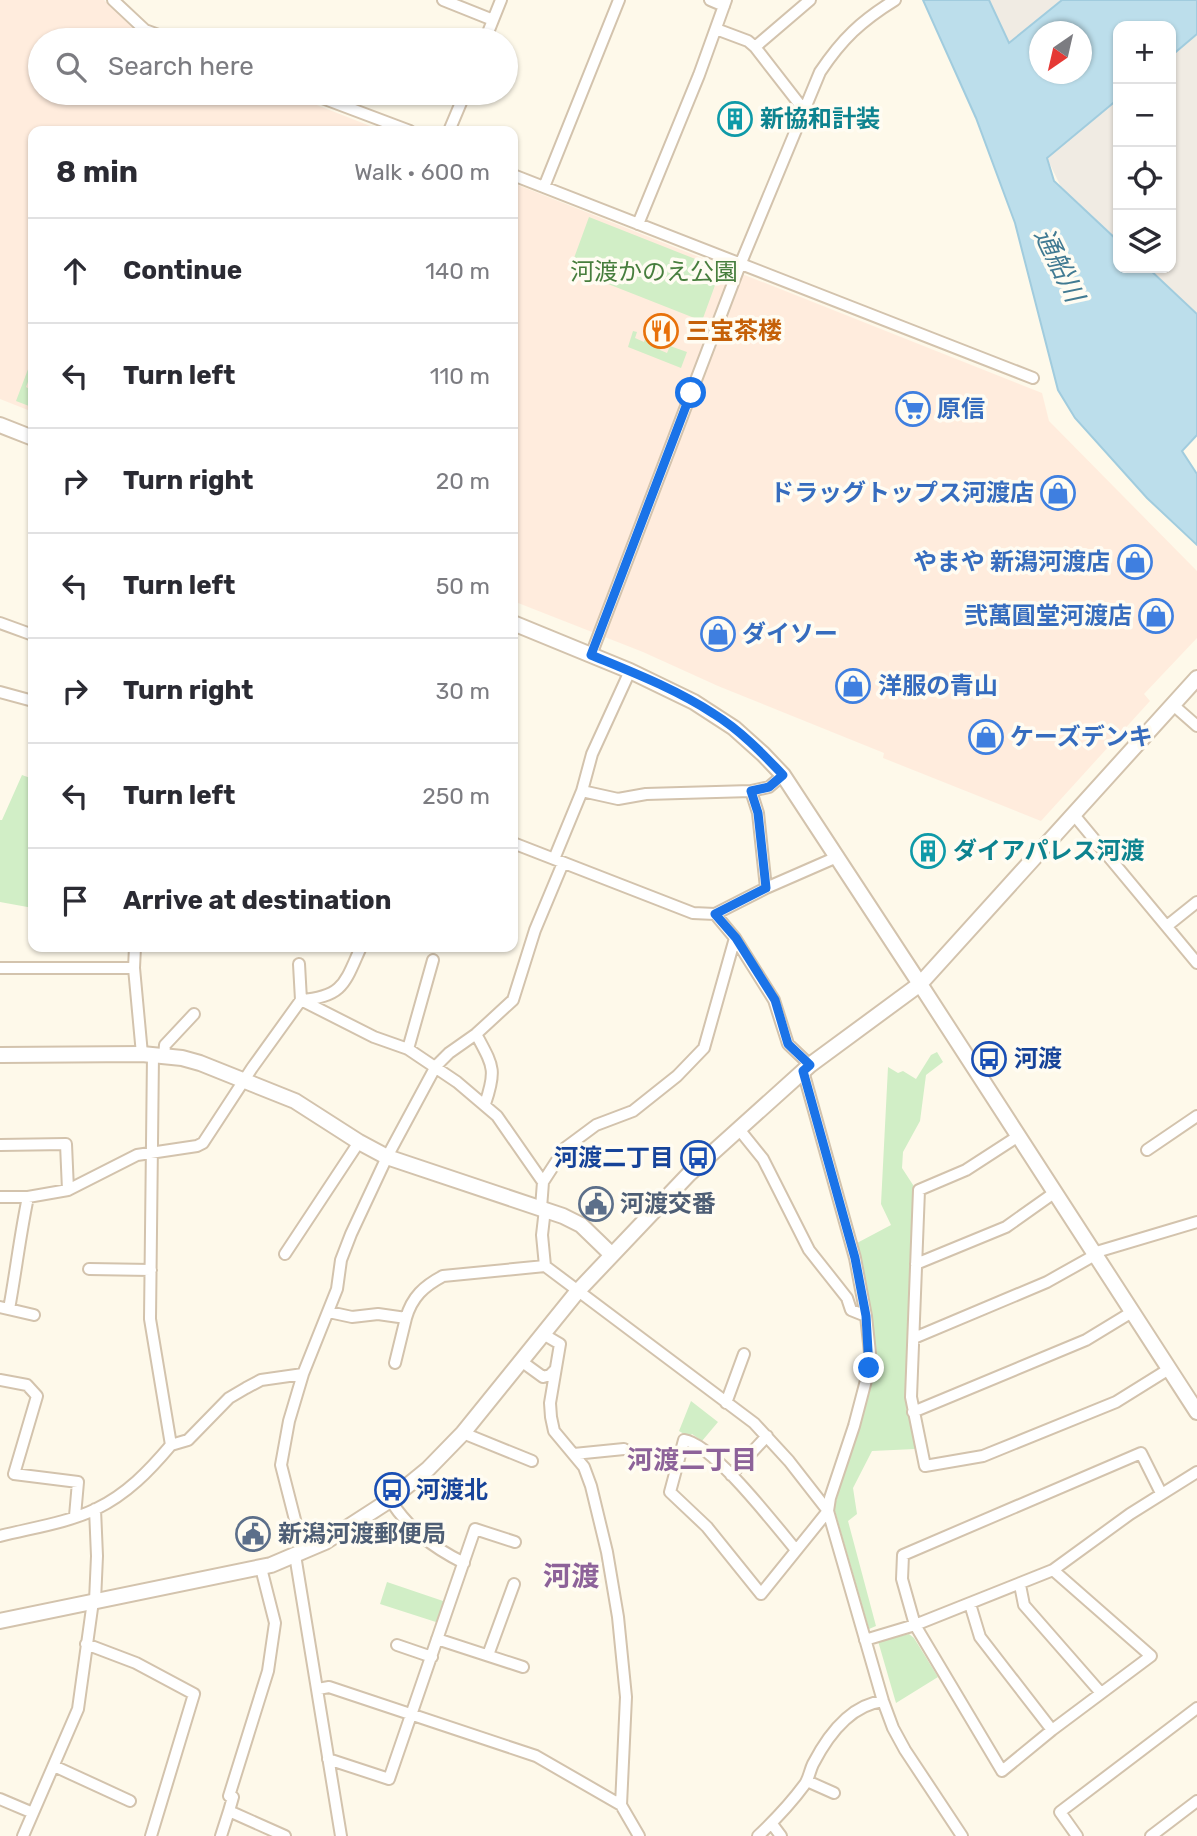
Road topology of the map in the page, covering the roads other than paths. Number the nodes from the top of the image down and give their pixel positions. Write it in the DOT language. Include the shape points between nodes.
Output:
graph roads {
  1 [pos="113,0"];
  2 [pos="443,0"];
  3 [pos="501,0"];
  4 [pos="619,0"];
  5 [pos="710,0"];
  6 [pos="810,0"];
  7 [pos="895,0"];
  8 [pos="725,3"];
  9 [pos="494,20"];
  10 [pos="143,28"];
  11 [pos="490,28"];
  12 [pos="716,29"];
  13 [pos="755,47"];
  14 [pos="341,105"];
  15 [pos="459,105"];
  16 [pos="804,110"];
  17 [pos="397,126"];
  18 [pos="451,126"];
  19 [pos="518,177"];
  20 [pos="544,187"];
  21 [pos="638,224"];
  22 [pos="740,265"];
  23 [pos="1033,378"];
  24 [pos="0,425"];
  25 [pos="28,436"];
  26 [pos="0,623"];
  27 [pos="518,625"];
  28 [pos="28,633"];
  29 [pos="591,655"];
  30 [pos="629,671"];
  31 [pos="1197,678"];
  32 [pos="0,692"];
  33 [pos="28,700"];
  34 [pos="1172,704"];
  35 [pos="1197,726"];
  36 [pos="783,775"];
  37 [pos="582,791"];
  38 [pos="751,791"];
  39 [pos="1074,815"];
  40 [pos="518,845"];
  41 [pos="837,857"];
  42 [pos="559,861"];
  43 [pos="766,888"];
  44 [pos="1197,902"];
  45 [pos="715,914"];
  46 [pos="1167,926"];
  47 [pos="736,938"];
  48 [pos="135,952"];
  49 [pos="359,952"];
  50 [pos="433,960"];
  51 [pos="1197,963"];
  52 [pos="299,964"];
  53 [pos="0,968"];
  54 [pos="134,968"];
  55 [pos="920,984"];
  56 [pos="301,1000"];
  57 [pos="194,1014"];
  58 [pos="476,1034"];
  59 [pos="408,1049"];
  60 [pos="0,1055"];
  61 [pos="153,1055"];
  62 [pos="436,1066"];
  63 [pos="806,1068"];
  64 [pos="244,1079"];
  65 [pos="485,1104"];
  66 [pos="1197,1116"];
  67 [pos="737,1128"];
  68 [pos="1017,1137"];
  69 [pos="359,1142"];
  70 [pos="0,1145"];
  71 [pos="1147,1150"];
  72 [pos="150,1152"];
  73 [pos="387,1157"];
  74 [pos="543,1182"];
  75 [pos="68,1189"];
  76 [pos="1054,1193"];
  77 [pos="27,1197"];
  78 [pos="0,1198"];
  79 [pos="543,1209"];
  80 [pos="1197,1222"];
  81 [pos="285,1254"];
  82 [pos="611,1254"];
  83 [pos="1094,1254"];
  84 [pos="916,1264"];
  85 [pos="545,1266"];
  86 [pos="89,1269"];
  87 [pos="151,1270"];
  88 [pos="577,1292"];
  89 [pos="5,1308"];
  90 [pos="329,1312"];
  91 [pos="1132,1312"];
  92 [pos="34,1315"];
  93 [pos="866,1316"];
  94 [pos="406,1318"];
  95 [pos="542,1334"];
  96 [pos="914,1338"];
  97 [pos="744,1354"];
  98 [pos="521,1361"];
  99 [pos="395,1363"];
  100 [pos="1169,1369"];
  101 [pos="555,1370"];
  102 [pos="303,1374"];
  103 [pos="0,1380"];
  104 [pos="726,1403"];
  105 [pos="913,1412"];
  106 [pos="1197,1412"];
  107 [pos="464,1433"];
  108 [pos="767,1436"];
  109 [pos="171,1445"];
  110 [pos="624,1449"];
  111 [pos="574,1454"];
  112 [pos="532,1461"];
  113 [pos="1197,1472"];
  114 [pos="731,1475"];
  115 [pos="1161,1493"];
  116 [pos="390,1500"];
  117 [pos="96,1509"];
  118 [pos="828,1511"];
  119 [pos="75,1516"];
  120 [pos="0,1536"];
  121 [pos="515,1542"];
  122 [pos="796,1550"];
  123 [pos="299,1553"];
  124 [pos="464,1563"];
  125 [pos="261,1568"];
  126 [pos="1053,1570"];
  127 [pos="514,1584"];
  128 [pos="1020,1585"];
  129 [pos="94,1601"];
  130 [pos="970,1604"];
  131 [pos="0,1621"];
  132 [pos="915,1625"];
  133 [pos="437,1639"];
  134 [pos="865,1640"];
  135 [pos="86,1644"];
  136 [pos="397,1645"];
  137 [pos="488,1655"];
  138 [pos="432,1657"];
  139 [pos="523,1667"];
  140 [pos="318,1689"];
  141 [pos="1101,1692"];
  142 [pos="883,1701"];
  143 [pos="1197,1708"];
  144 [pos="412,1714"];
  145 [pos="1052,1730"];
  146 [pos="328,1759"];
  147 [pos="54,1766"];
  148 [pos="807,1781"];
  149 [pos="834,1793"];
  150 [pos="0,1798"];
  151 [pos="130,1801"];
  152 [pos="1197,1801"];
  153 [pos="621,1805"];
  154 [pos="229,1811"];
  155 [pos="33,1812"];
  156 [pos="772,1824"];
  157 [pos="28,1834"];
  158 [pos="1159,1834"];
  159 [pos="344,1835"];
  160 [pos="151,1836"];
  161 [pos="221,1836"];
  162 [pos="285,1836"];
  163 [pos="639,1836"];
  164 [pos="758,1836"];
  165 [pos="781,1836"];
  166 [pos="962,1836"];
  167 [pos="1077,1836"];
  1 -- 10 [label="street"];
  2 -- 9 [label="street"];
  3 -- 9 [label="street"];
  4 -- 20 [label="street"];
  5 -- 8 [label="street"];
  6 -- 13 [label="street"];
  7 -- 16 [label="street" via="839,44 820,72"];
  8 -- 12 [label="street"];
  9 -- 11 [label="street"];
  12 -- 13 [label="street"];
  12 -- 21 [label="street"];
  13 -- 16 [label="street"];
  14 -- 17 [label="street"];
  15 -- 18 [label="street"];
  16 -- 22 [label="street"];
  19 -- 20 [label="street"];
  20 -- 21 [label="street"];
  21 -- 22 [label="street"];
  22 -- 23 [label="street"];
  22 -- 29 [label="street"];
  24 -- 25 [label="street"];
  26 -- 28 [label="street"];
  27 -- 29 [label="street"];
  29 -- 30 [label="street"];
  30 -- 36 [label="street" via="715,714"];
  30 -- 37 [label="street" via="592,754"];
  31 -- 34 [label="street"];
  32 -- 33 [label="street"];
  34 -- 35 [label="street"];
  34 -- 39 [label="street"];
  36 -- 38 [label="street" via="769,787"];
  36 -- 41 [label="street"];
  37 -- 38 [label="street" via="618,799"];
  37 -- 42 [label="street"];
  38 -- 43 [label="street" via="758,813"];
  39 -- 46 [label="street"];
  39 -- 55 [label="street"];
  40 -- 42 [label="street"];
  41 -- 43 [label="street"];
  41 -- 55 [label="street"];
  42 -- 45 [label="street" via="692,913"];
  42 -- 58 [label="street" via="513,1000"];
  43 -- 45 [label="street"];
  44 -- 46 [label="street"];
  45 -- 47 [label="street"];
  46 -- 51 [label="street"];
  47 -- 63 [label="street" via="775,1000 788,1044"];
  47 -- 74 [label="street" via="704,1048 633,1111 596,1125 565,1148"];
  48 -- 54 [label="street"];
  49 -- 56 [label="street" via="344,985 318,999"];
  50 -- 59 [label="street"];
  52 -- 56 [label="street"];
  53 -- 54 [label="street"];
  54 -- 61 [label="street"];
  55 -- 63 [label="street"];
  55 -- 68 [label="street"];
  56 -- 59 [label="street"];
  56 -- 64 [label="street"];
  57 -- 61 [label="street"];
  58 -- 62 [label="street"];
  58 -- 65 [label="street" via="491,1062 494,1079"];
  59 -- 62 [label="street"];
  60 -- 61 [label="street"];
  61 -- 64 [label="street" via="200,1063"];
  61 -- 72 [label="street"];
  62 -- 65 [label="street"];
  62 -- 73 [label="street"];
  63 -- 67 [label="street"];
  63 -- 93 [label="street"];
  64 -- 69 [label="street" via="295,1101"];
  64 -- 72 [label="street" via="203,1143"];
  65 -- 74 [label="street"];
  66 -- 71 [label="street"];
  67 -- 82 [label="street"];
  67 -- 93 [label="street" via="763,1159 809,1250 848,1298 851,1310"];
  68 -- 76 [label="street"];
  68 -- 84 [label="street" via="966,1170 919,1190"];
  69 -- 73 [label="street"];
  69 -- 81 [label="street"];
  70 -- 75 [label="street" via="66,1144"];
  72 -- 75 [label="street"];
  72 -- 87 [label="street"];
  73 -- 79 [label="street"];
  73 -- 90 [label="street" via="341,1260"];
  74 -- 79 [label="street"];
  75 -- 77 [label="street"];
  76 -- 83 [label="street"];
  76 -- 84 [label="street" via="1006,1227"];
  77 -- 78 [label="street"];
  77 -- 89 [label="street" via="19,1257"];
  79 -- 82 [label="street" via="581,1225"];
  79 -- 85 [label="street"];
  80 -- 83 [label="street"];
  82 -- 88 [label="street"];
  83 -- 91 [label="street"];
  83 -- 96 [label="street" via="1047,1282"];
  84 -- 96 [label="street"];
  85 -- 88 [label="street"];
  85 -- 94 [label="street" via="443,1276 410,1303"];
  86 -- 87 [label="street"];
  87 -- 109 [label="street" via="150,1319"];
  88 -- 95 [label="street"];
  88 -- 104 [label="street"];
  89 -- 92 [label="street"];
  90 -- 94 [label="street"];
  90 -- 102 [label="street"];
  91 -- 100 [label="street"];
  91 -- 105 [label="street" via="1086,1340"];
  93 -- 118 [label="street" via="869,1368"];
  94 -- 99 [label="street"];
  95 -- 98 [label="street"];
  95 -- 101 [label="street" via="560,1344"];
  96 -- 105 [label="street"];
  97 -- 104 [label="street"];
  98 -- 101 [label="street" via="544,1377"];
  98 -- 107 [label="street"];
  100 -- 105 [label="street" via="1116,1402 983,1456 925,1466"];
  100 -- 106 [label="street"];
  101 -- 111 [label="street" via="550,1403 554,1431"];
  102 -- 109 [label="street" via="261,1380 246,1388 229,1398 188,1440"];
  102 -- 123 [label="street" via="281,1465"];
  103 -- 119 [label="street" via="27,1385 37,1396 14,1474 78,1482"];
  104 -- 108 [label="street"];
  107 -- 112 [label="street"];
  107 -- 116 [label="street"];
  108 -- 114 [label="street"];
  108 -- 118 [label="street"];
  109 -- 117 [label="street" via="133,1485"];
  110 -- 111 [label="street"];
  111 -- 153 [label="street" via="591,1486 618,1617 626,1698"];
  113 -- 115 [label="street"];
  114 -- 122 [label="street"];
  114 -- 122 [label="street" via="698,1445 684,1440 670,1492 707,1527 761,1594"];
  115 -- 126 [label="street"];
  115 -- 132 [label="street" via="1141,1453 903,1555 902,1579"];
  116 -- 123 [label="street" via="326,1542"];
  116 -- 124 [label="street" via="424,1540"];
  117 -- 119 [label="street"];
  117 -- 129 [label="street"];
  118 -- 122 [label="street"];
  118 -- 134 [label="street"];
  119 -- 120 [label="street"];
  121 -- 124 [label="street" via="475,1529"];
  123 -- 125 [label="street"];
  123 -- 140 [label="street"];
  124 -- 133 [label="street"];
  125 -- 129 [label="street"];
  125 -- 154 [label="street" via="275,1623 268,1671 229,1796 233,1797"];
  126 -- 128 [label="street"];
  126 -- 141 [label="street" via="1151,1656"];
  127 -- 137 [label="street"];
  128 -- 130 [label="street"];
  128 -- 141 [label="street" via="1024,1605"];
  129 -- 131 [label="street"];
  129 -- 135 [label="street"];
  130 -- 132 [label="street"];
  130 -- 145 [label="street" via="980,1637"];
  132 -- 134 [label="street"];
  132 -- 145 [label="street" via="1002,1771"];
  133 -- 137 [label="street"];
  133 -- 138 [label="street"];
  134 -- 142 [label="street"];
  135 -- 147 [label="street" via="78,1709"];
  135 -- 160 [label="street" via="136,1663 194,1694"];
  136 -- 138 [label="street"];
  137 -- 139 [label="street"];
  138 -- 144 [label="street"];
  140 -- 144 [label="street" via="330,1687"];
  140 -- 146 [label="street"];
  141 -- 145 [label="street"];
  142 -- 148 [label="street" via="833,1730"];
  142 -- 166 [label="street" via="905,1750"];
  143 -- 167 [label="street" via="1059,1812"];
  144 -- 146 [label="street" via="389,1779"];
  144 -- 153 [label="street" via="536,1756"];
  146 -- 159 [label="street"];
  147 -- 151 [label="street"];
  147 -- 155 [label="street"];
  148 -- 149 [label="street"];
  148 -- 156 [label="street"];
  150 -- 155 [label="street"];
  152 -- 158 [label="street"];
  153 -- 163 [label="street"];
  154 -- 161 [label="street"];
  154 -- 162 [label="street"];
  155 -- 157 [label="street"];
  156 -- 164 [label="street"];
  156 -- 165 [label="street"];
}
